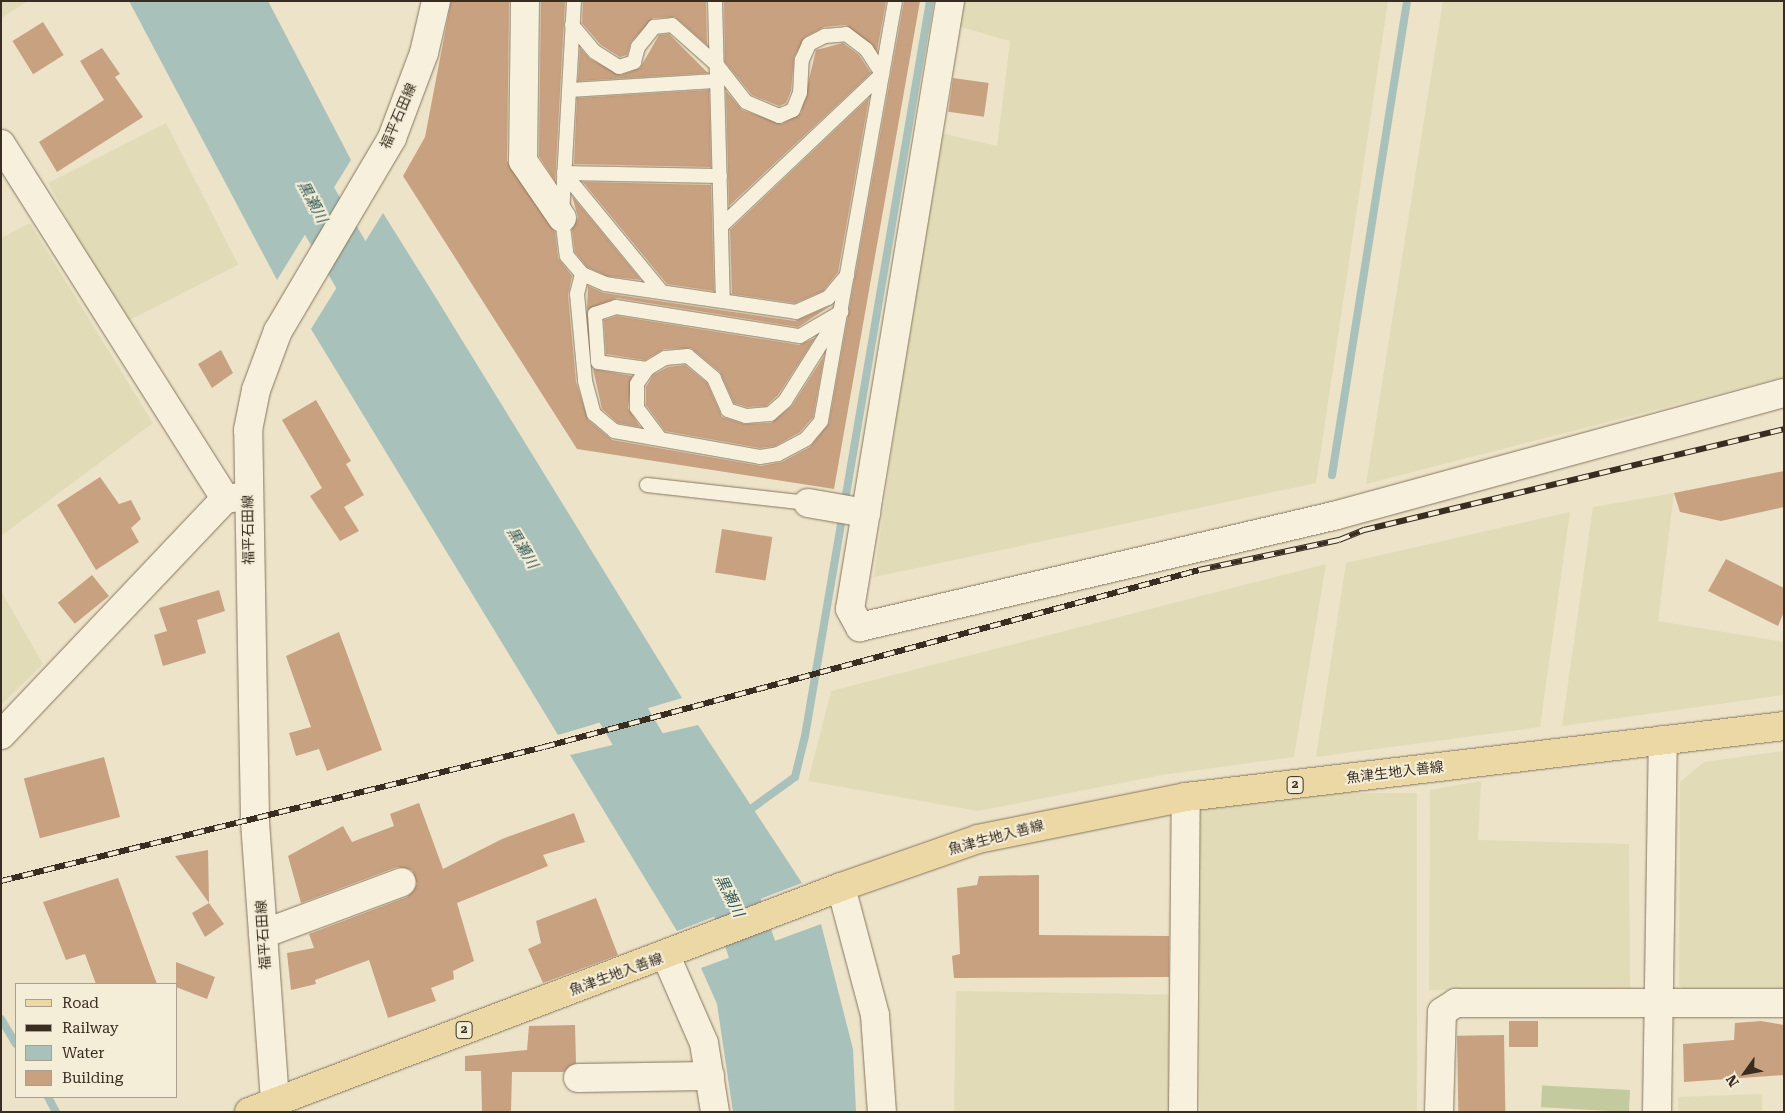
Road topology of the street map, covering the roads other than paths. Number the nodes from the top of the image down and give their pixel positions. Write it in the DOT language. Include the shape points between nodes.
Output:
graph roads {
  1 [pos="436,1"];
  2 [pos="525,1"];
  3 [pos="574,1"];
  4 [pos="715,1"];
  5 [pos="895,1"];
  6 [pos="950,1"];
  7 [pos="572,25"];
  8 [pos="717,64"];
  9 [pos="882,74"];
  10 [pos="717,81"];
  11 [pos="569,90"];
  12 [pos="1,144"];
  13 [pos="564,173"];
  14 [pos="720,176"];
  15 [pos="562,218"];
  16 [pos="721,226"];
  17 [pos="582,274"];
  18 [pos="847,275"];
  19 [pos="661,291"];
  20 [pos="723,299"];
  21 [pos="841,312"];
  22 [pos="647,369"];
  23 [pos="1784,393"];
  24 [pos="660,439"];
  25 [pos="648,485"];
  26 [pos="236,497"];
  27 [pos="808,503"];
  28 [pos="866,513"];
  29 [pos="1784,726"];
  30 [pos="1,735"];
  31 [pos="1663,740"];
  32 [pos="1186,797"];
  33 [pos="402,882"];
  34 [pos="830,891"];
  35 [pos="263,934"];
  36 [pos="672,953"];
  37 [pos="1658,1002"];
  38 [pos="1784,1003"];
  39 [pos="710,1076"];
  40 [pos="578,1078"];
  41 [pos="275,1106"];
  42 [pos="250,1112"];
  43 [pos="715,1112"];
  44 [pos="882,1112"];
  45 [pos="1183,1112"];
  46 [pos="1439,1112"];
  47 [pos="1657,1112"];
  1 -- 26 [label="street, 福平石田線" via="424,52 392,138 278,331 256,390"];
  2 -- 15 [label="street" via="523,161"];
  3 -- 7 [label="lane"];
  4 -- 8 [label="lane"];
  5 -- 9 [label="lane"];
  6 -- 28 [label="street"];
  7 -- 8 [label="lane" via="595,52 620,67 634,62 638,47 654,27 672,25"];
  7 -- 11 [label="lane"];
  8 -- 9 [label="lane" via="746,102 779,116 793,110 800,93 802,60 809,44 825,36 846,34 866,49"];
  8 -- 10 [label="lane"];
  9 -- 16 [label="lane"];
  9 -- 18 [label="lane"];
  10 -- 11 [label="lane"];
  10 -- 14 [label="lane"];
  11 -- 13 [label="lane"];
  12 -- 26 [label="street"];
  13 -- 14 [label="lane"];
  13 -- 15 [label="lane"];
  13 -- 19 [label="lane"];
  14 -- 16 [label="lane"];
  15 -- 17 [label="lane" via="567,256"];
  16 -- 20 [label="lane"];
  17 -- 19 [label="lane" via="605,284"];
  17 -- 24 [label="lane" via="577,294 585,381 594,414 614,431"];
  18 -- 20 [label="lane" via="828,298 796,312"];
  18 -- 21 [label="lane"];
  19 -- 20 [label="lane"];
  21 -- 22 [label="lane" via="785,401 770,414 746,416 728,410 714,378 688,356 665,358"];
  21 -- 22 [label="lane" via="800,336 616,307 595,314 598,362"];
  21 -- 24 [label="lane" via="821,421 806,439 778,454 760,457"];
  22 -- 24 [label="lane" via="637,384 637,408"];
  23 -- 28 [label="street" via="1337,515 860,627 850,609"];
  25 -- 27 [label="lane"];
  26 -- 30 [label="street"];
  26 -- 35 [label="street, 福平石田線"];
  27 -- 28 [label="street"];
  29 -- 31 [label="main road, 魚津生地入善線 / 2"];
  31 -- 32 [label="main road, 魚津生地入善線 / 2"];
  31 -- 37 [label="street"];
  32 -- 34 [label="main road, 魚津生地入善線 / 2" via="978,839"];
  32 -- 45 [label="street"];
  33 -- 35 [label="street"];
  34 -- 36 [label="main road, 魚津生地入善線 / 2"];
  34 -- 44 [label="street" via="875,1015"];
  35 -- 41 [label="street, 福平石田線"];
  36 -- 39 [label="street" via="704,1043"];
  36 -- 41 [label="main road, 魚津生地入善線 / 2"];
  37 -- 38 [label="street"];
  37 -- 46 [label="street" via="1456,1003 1442,1012"];
  37 -- 47 [label="street"];
  39 -- 40 [label="street"];
  39 -- 43 [label="street"];
  41 -- 42 [label="main road, 魚津生地入善線 / 2"];
}
